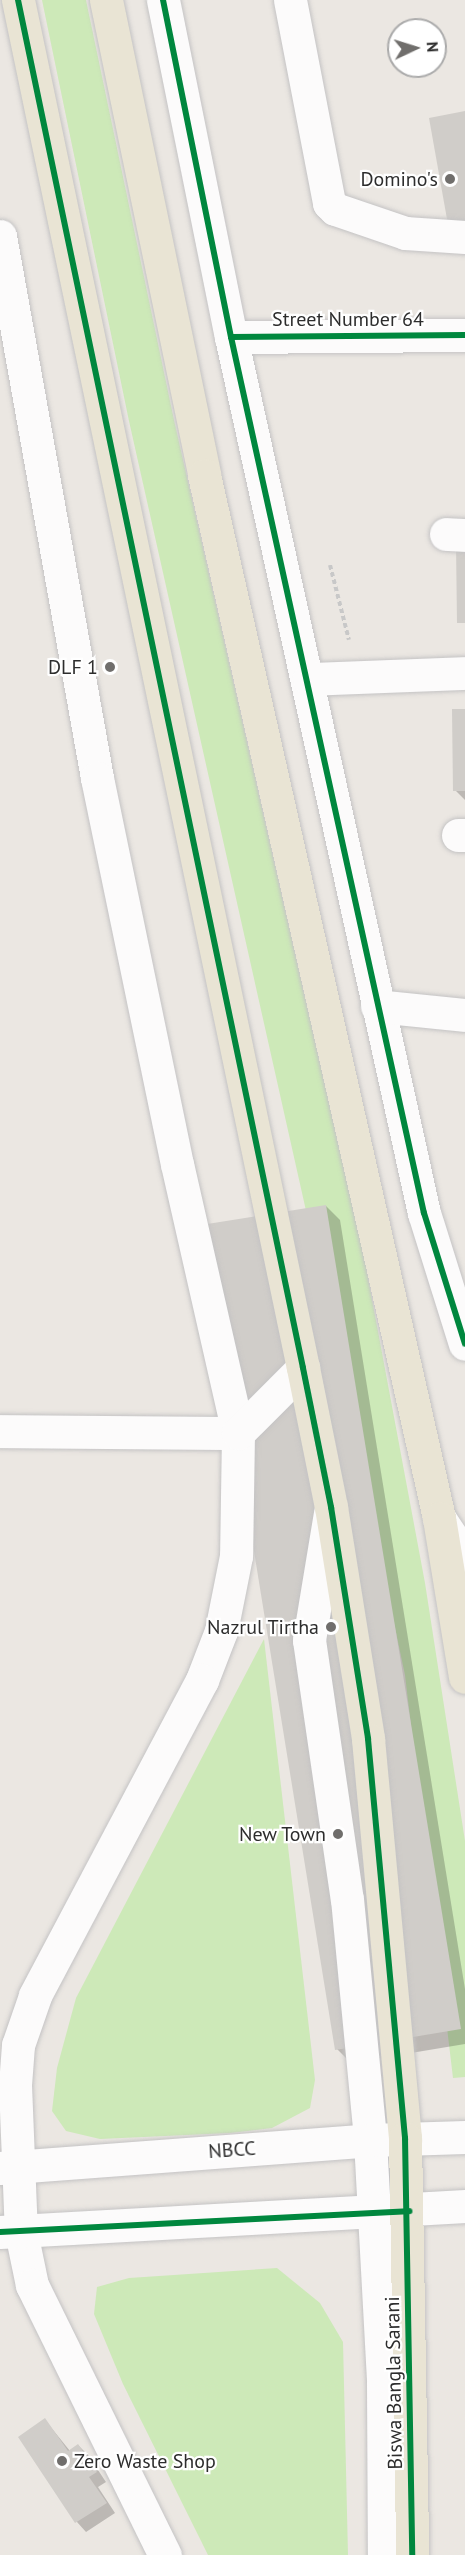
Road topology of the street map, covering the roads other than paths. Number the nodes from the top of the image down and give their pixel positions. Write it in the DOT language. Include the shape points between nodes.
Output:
graph roads {
  1 [pos="18,0"];
  2 [pos="106,0"];
  3 [pos="163,0"];
  4 [pos="290,0"];
  5 [pos="465,237"];
  6 [pos="2,255"];
  7 [pos="465,335"];
  8 [pos="231,337"];
  9 [pos="465,674"];
  10 [pos="309,679"];
  11 [pos="377,1006"];
  12 [pos="465,1015"];
  13 [pos="465,1344"];
  14 [pos="303,1368"];
  15 [pos="0,1431"];
  16 [pos="238,1433"];
  17 [pos="331,1506"];
  18 [pos="439,1518"];
  19 [pos="465,1557"];
  20 [pos="465,1677"];
  21 [pos="465,2137"];
  22 [pos="405,2138"];
  23 [pos="370,2140"];
  24 [pos="9,2168"];
  25 [pos="465,2205"];
  26 [pos="409,2211"];
  27 [pos="375,2212"];
  28 [pos="11,2232"];
  29 [pos="165,2555"];
  30 [pos="384,2555"];
  31 [pos="412,2555"];
  1 -- 14 [label="main road, Biswa Bangla Sarani"];
  2 -- 18 [label="main road" via="199,452"];
  3 -- 8 [label="street"];
  4 -- 5 [label="street" via="329,203 335,209 405,233"];
  6 -- 16 [label="street" via="97,778 177,1164"];
  7 -- 8 [label="street, Street Number 64"];
  8 -- 10 [label="street"];
  9 -- 10 [label="street"];
  10 -- 11 [label="street"];
  11 -- 12 [label="street"];
  11 -- 13 [label="street" via="424,1213"];
  14 -- 16 [label="street"];
  14 -- 17 [label="main road, Biswa Bangla Sarani"];
  15 -- 16 [label="street"];
  16 -- 24 [label="street" via="236,1556 221,1631 202,1680 35,1996 18,2045"];
  17 -- 22 [label="main road, Biswa Bangla Sarani" via="368,1739"];
  17 -- 23 [label="street" via="309,1640 347,1899"];
  18 -- 19 [label="street"];
  18 -- 20 [label="main road"];
  21 -- 22 [label="street, NBCC"];
  22 -- 23 [label="street, NBCC"];
  22 -- 26 [label="main road, Biswa Bangla Sarani"];
  23 -- 24 [label="street, NBCC"];
  23 -- 27 [label="street"];
  24 -- 28 [label="street"];
  25 -- 26 [label="street"];
  26 -- 27 [label="street"];
  26 -- 31 [label="main road, Biswa Bangla Sarani"];
  27 -- 28 [label="street"];
  27 -- 30 [label="street" via="383,2383"];
  28 -- 29 [label="street" via="36,2293"];
}
